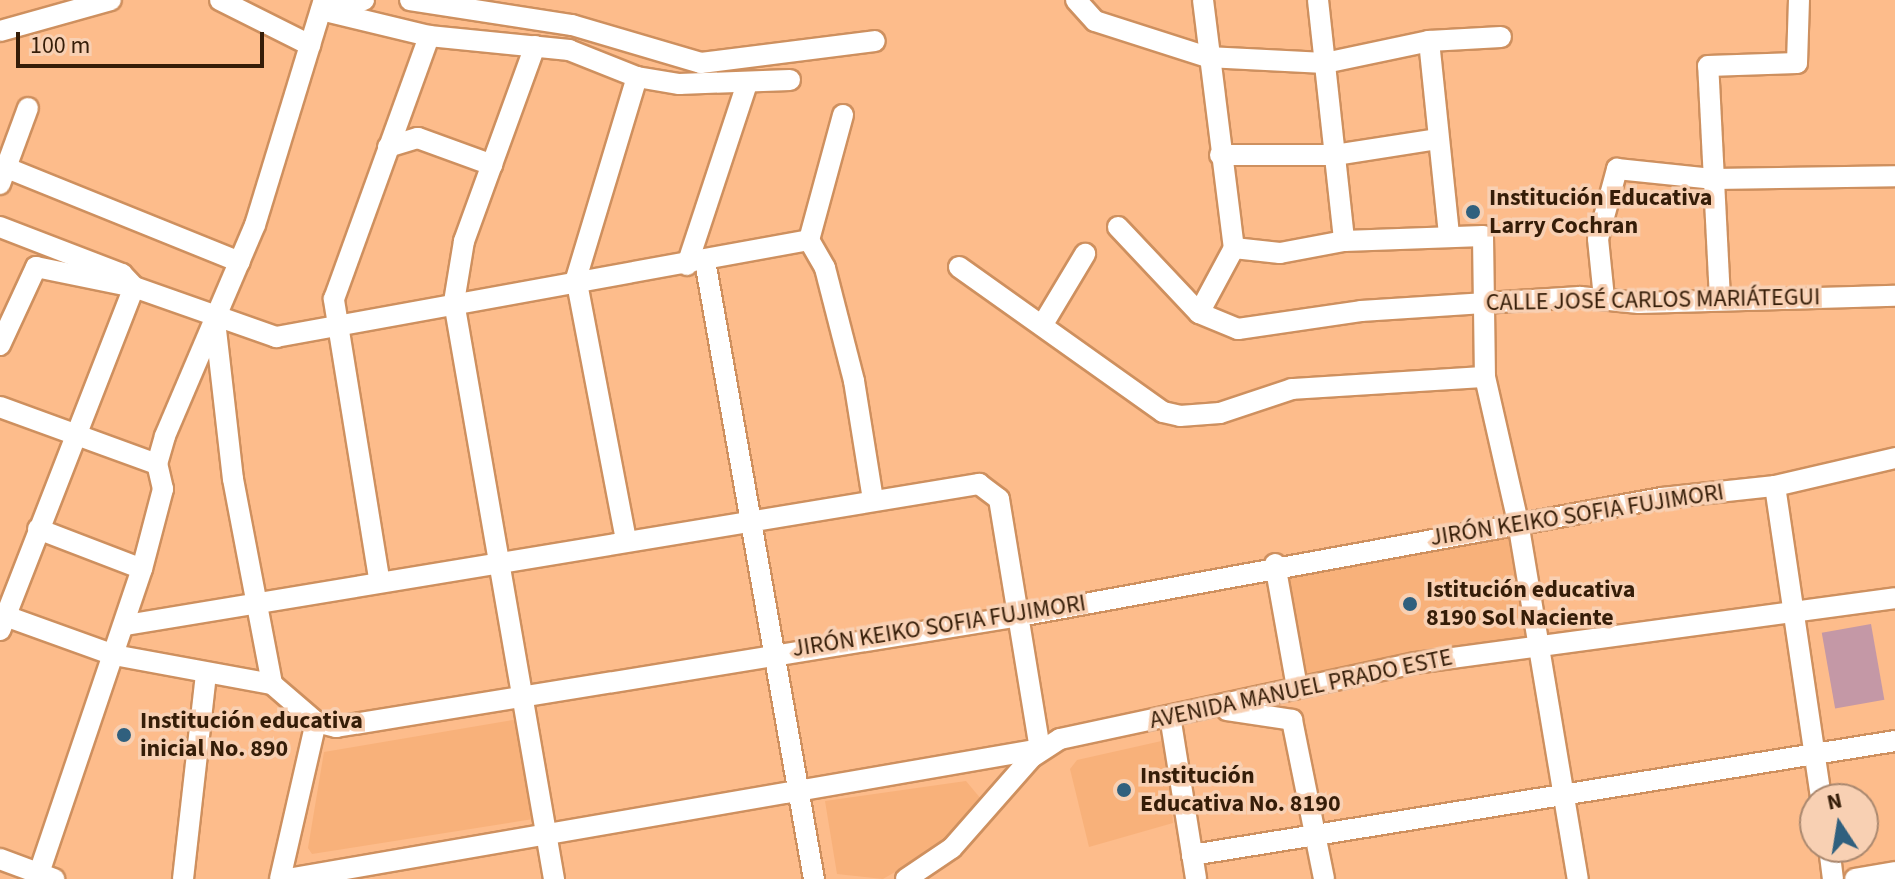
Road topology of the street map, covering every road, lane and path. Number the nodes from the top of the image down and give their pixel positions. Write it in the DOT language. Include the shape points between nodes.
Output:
graph roads {
  1 [pos="111,0"];
  2 [pos="364,0"];
  3 [pos="410,0"];
  4 [pos="1076,0"];
  5 [pos="1203,0"];
  6 [pos="1318,0"];
  7 [pos="1799,0"];
  8 [pos="223,1"];
  9 [pos="323,5"];
  10 [pos="3,25"];
  11 [pos="429,36"];
  12 [pos="1501,37"];
  13 [pos="875,41"];
  14 [pos="1429,41"];
  15 [pos="310,45"];
  16 [pos="535,46"];
  17 [pos="1207,57"];
  18 [pos="1325,63"];
  19 [pos="637,77"];
  20 [pos="790,80"];
  21 [pos="747,84"];
  22 [pos="28,108"];
  23 [pos="843,115"];
  24 [pos="1437,139"];
  25 [pos="388,147"];
  26 [pos="1220,155"];
  27 [pos="1335,155"];
  28 [pos="492,165"];
  29 [pos="3,176"];
  30 [pos="1895,176"];
  31 [pos="1714,179"];
  32 [pos="0,227"];
  33 [pos="1118,227"];
  34 [pos="1449,236"];
  35 [pos="809,240"];
  36 [pos="1344,241"];
  37 [pos="1234,248"];
  38 [pos="1085,254"];
  39 [pos="240,262"];
  40 [pos="696,263"];
  41 [pos="959,267"];
  42 [pos="576,279"];
  43 [pos="134,287"];
  44 [pos="1895,296"];
  45 [pos="1604,298"];
  46 [pos="1720,299"];
  47 [pos="454,302"];
  48 [pos="1489,303"];
  49 [pos="1199,313"];
  50 [pos="217,318"];
  51 [pos="1043,324"];
  52 [pos="334,329"];
  53 [pos="0,345"];
  54 [pos="1485,377"];
  55 [pos="0,407"];
  56 [pos="75,433"];
  57 [pos="1895,458"];
  58 [pos="157,464"];
  59 [pos="1775,486"];
  60 [pos="873,500"];
  61 [pos="1518,522"];
  62 [pos="752,523"];
  63 [pos="38,529"];
  64 [pos="626,540"];
  65 [pos="501,557"];
  66 [pos="1275,564"];
  67 [pos="142,569"];
  68 [pos="379,578"];
  69 [pos="1895,598"];
  70 [pos="256,603"];
  71 [pos="1797,614"];
  72 [pos="1014,617"];
  73 [pos="2,620"];
  74 [pos="126,625"];
  75 [pos="1540,642"];
  76 [pos="775,653"];
  77 [pos="114,655"];
  78 [pos="206,673"];
  79 [pos="272,684"];
  80 [pos="1297,687"];
  81 [pos="525,697"];
  82 [pos="1207,709"];
  83 [pos="1170,716"];
  84 [pos="316,722"];
  85 [pos="1895,741"];
  86 [pos="1040,749"];
  87 [pos="1812,755"];
  88 [pos="1818,783"];
  89 [pos="798,792"];
  90 [pos="1564,797"];
  91 [pos="547,833"];
  92 [pos="1317,836"];
  93 [pos="1192,855"];
  94 [pos="0,859"];
  95 [pos="1895,872"];
  96 [pos="46,876"];
  97 [pos="183,879"];
  98 [pos="280,879"];
  99 [pos="287,879"];
  100 [pos="554,879"];
  101 [pos="814,879"];
  102 [pos="906,879"];
  103 [pos="1196,879"];
  104 [pos="1324,879"];
  105 [pos="1578,879"];
  106 [pos="1855,879"];
  1 -- 10 [label="street"];
  2 -- 9 [label="street"];
  3 -- 13 [label="street" via="572,25 701,63"];
  4 -- 17 [label="street" via="1095,21"];
  5 -- 17 [label="street"];
  6 -- 18 [label="street"];
  7 -- 31 [label="street" via="1801,60 1708,66"];
  8 -- 15 [label="street"];
  9 -- 11 [label="street"];
  9 -- 15 [label="street"];
  11 -- 16 [label="street"];
  11 -- 25 [label="street"];
  12 -- 14 [label="street"];
  14 -- 18 [label="street"];
  14 -- 24 [label="street"];
  15 -- 39 [label="street"];
  16 -- 19 [label="street" via="598,57"];
  16 -- 28 [label="street"];
  17 -- 18 [label="street"];
  17 -- 26 [label="street"];
  18 -- 27 [label="street"];
  19 -- 21 [label="street"];
  19 -- 42 [label="street"];
  20 -- 21 [label="street"];
  21 -- 40 [label="street"];
  22 -- 29 [label="street"];
  23 -- 35 [label="street"];
  24 -- 27 [label="street"];
  24 -- 34 [label="street"];
  25 -- 28 [label="street" via="418,138"];
  25 -- 52 [label="street" via="334,299"];
  26 -- 27 [label="street"];
  26 -- 37 [label="street"];
  27 -- 36 [label="street"];
  28 -- 47 [label="street" via="464,241"];
  29 -- 39 [label="street"];
  30 -- 31 [label="street"];
  31 -- 45 [label="street" via="1617,169 1609,177 1598,239"];
  31 -- 46 [label="street"];
  32 -- 43 [label="street" via="122,274"];
  33 -- 49 [label="street, CALLE JOSÉ CARLOS MARIÁTEGUI"];
  34 -- 36 [label="street"];
  34 -- 48 [label="street" via="1482,234"];
  35 -- 40 [label="street"];
  35 -- 60 [label="street" via="825,268 854,381"];
  36 -- 37 [label="street" via="1280,253"];
  37 -- 49 [label="street"];
  38 -- 51 [label="street"];
  39 -- 50 [label="street"];
  40 -- 42 [label="street"];
  40 -- 62 [label="street"];
  41 -- 51 [label="street"];
  42 -- 47 [label="street"];
  42 -- 64 [label="street"];
  43 -- 50 [label="street"];
  43 -- 53 [label="street" via="36,267"];
  43 -- 56 [label="street"];
  44 -- 46 [label="street, CALLE JOSÉ CARLOS MARIÁTEGUI"];
  45 -- 46 [label="street, CALLE JOSÉ CARLOS MARIÁTEGUI"];
  45 -- 48 [label="street, CALLE JOSÉ CARLOS MARIÁTEGUI"];
  47 -- 52 [label="street"];
  47 -- 65 [label="street"];
  48 -- 49 [label="street, CALLE JOSÉ CARLOS MARIÁTEGUI" via="1238,329"];
  48 -- 54 [label="street"];
  50 -- 52 [label="street" via="276,337"];
  50 -- 58 [label="street"];
  50 -- 70 [label="street" via="215,351"];
  51 -- 54 [label="street" via="1163,412 1180,416 1210,416 1292,389"];
  52 -- 68 [label="street"];
  54 -- 61 [label="street"];
  55 -- 56 [label="street"];
  56 -- 58 [label="street"];
  56 -- 63 [label="street"];
  57 -- 59 [label="street, JIRÓN KEIKO SOFIA FUJIMORI"];
  58 -- 67 [label="street" via="163,489"];
  59 -- 61 [label="street, JIRÓN KEIKO SOFIA FUJIMORI"];
  59 -- 71 [label="street"];
  60 -- 62 [label="street"];
  60 -- 72 [label="street" via="992,488"];
  61 -- 66 [label="street, JIRÓN KEIKO SOFIA FUJIMORI"];
  61 -- 75 [label="street"];
  62 -- 64 [label="street"];
  62 -- 76 [label="street"];
  63 -- 67 [label="street"];
  63 -- 73 [label="street"];
  64 -- 65 [label="street"];
  65 -- 68 [label="street"];
  65 -- 81 [label="street"];
  66 -- 72 [label="street, JIRÓN KEIKO SOFIA FUJIMORI"];
  66 -- 80 [label="street"];
  67 -- 74 [label="street"];
  68 -- 70 [label="street"];
  69 -- 71 [label="street, AVENIDA MANUEL PRADO ESTE"];
  70 -- 74 [label="street"];
  70 -- 79 [label="street"];
  71 -- 75 [label="street, AVENIDA MANUEL PRADO ESTE"];
  71 -- 87 [label="street"];
  72 -- 76 [label="street, JIRÓN KEIKO SOFIA FUJIMORI"];
  72 -- 86 [label="street"];
  73 -- 77 [label="street"];
  74 -- 77 [label="street"];
  75 -- 80 [label="street, AVENIDA MANUEL PRADO ESTE"];
  75 -- 90 [label="street"];
  76 -- 81 [label="street, JIRÓN KEIKO SOFIA FUJIMORI"];
  76 -- 89 [label="street"];
  77 -- 78 [label="street"];
  77 -- 96 [label="street"];
  78 -- 79 [label="street"];
  78 -- 97 [label="street"];
  79 -- 84 [label="street"];
  80 -- 82 [label="street, AVENIDA MANUEL PRADO ESTE"];
  81 -- 84 [label="street, JIRÓN KEIKO SOFIA FUJIMORI" via="383,723"];
  81 -- 91 [label="street"];
  82 -- 83 [label="street, AVENIDA MANUEL PRADO ESTE"];
  82 -- 92 [label="street" via="1292,720"];
  83 -- 86 [label="street, AVENIDA MANUEL PRADO ESTE"];
  83 -- 93 [label="street"];
  84 -- 98 [label="street"];
  85 -- 87 [label="street"];
  86 -- 89 [label="street, AVENIDA MANUEL PRADO ESTE"];
  86 -- 102 [label="street" via="980,821"];
  87 -- 88 [label="street"];
  87 -- 90 [label="street"];
  89 -- 91 [label="street, AVENIDA MANUEL PRADO ESTE"];
  89 -- 101 [label="street"];
  90 -- 92 [label="street"];
  90 -- 105 [label="street"];
  91 -- 99 [label="street, AVENIDA MANUEL PRADO ESTE"];
  91 -- 100 [label="street"];
  92 -- 93 [label="street"];
  92 -- 104 [label="street"];
  93 -- 103 [label="street"];
  94 -- 96 [label="street"];
  95 -- 106 [label="street"];
}
